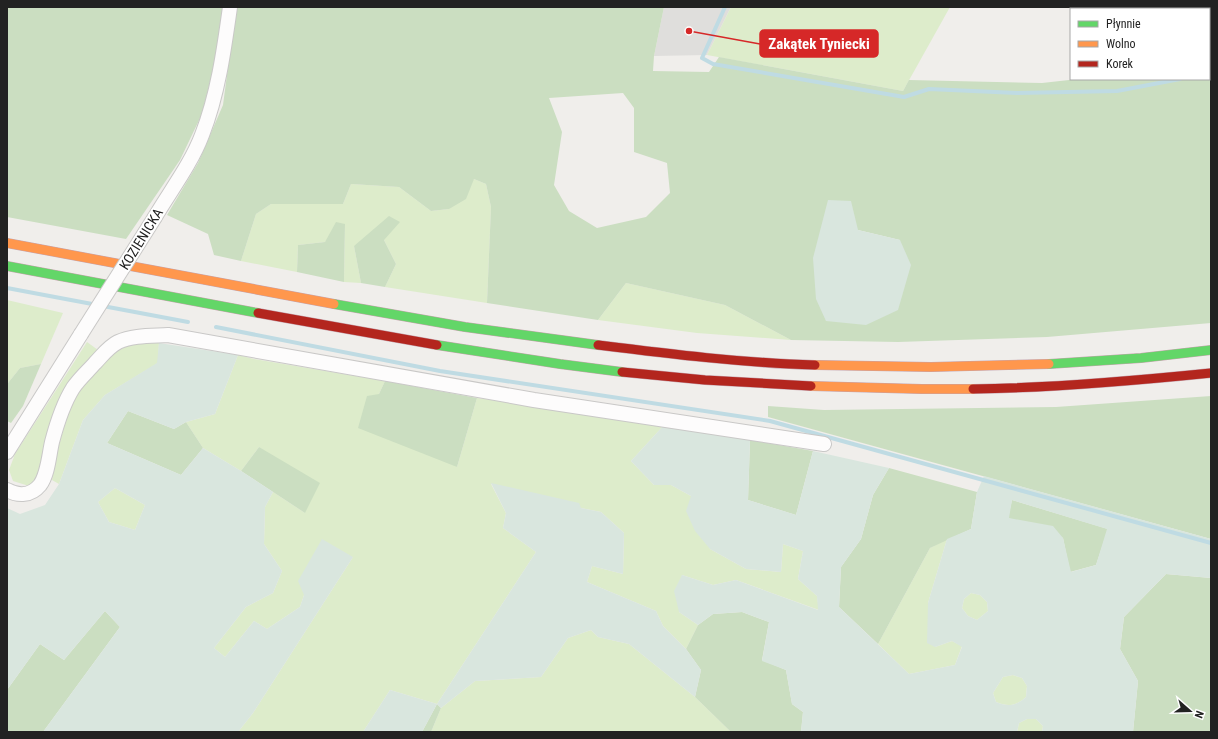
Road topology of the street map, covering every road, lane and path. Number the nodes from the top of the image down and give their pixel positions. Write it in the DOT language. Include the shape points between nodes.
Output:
graph roads {
  1 [pos="230,7"];
  2 [pos="7,243"];
  3 [pos="7,266"];
  4 [pos="1211,350"];
  5 [pos="1211,373"];
  6 [pos="824,444"];
  7 [pos="7,452"];
  8 [pos="7,490"];
  1 -- 7 [label="street, KOZIENICKA, bridge" via="213,105 202,136 187,165"];
  2 -- 4 [label="highway" via="467,326 638,350 744,361 866,366 970,366 1099,361"];
  3 -- 5 [label="highway" via="520,358 743,383 850,389 965,389 1107,383"];
  6 -- 8 [label="street" via="534,400 168,335 145,336 126,339 112,346 74,387 59,416 40,485 27,494"];
}
